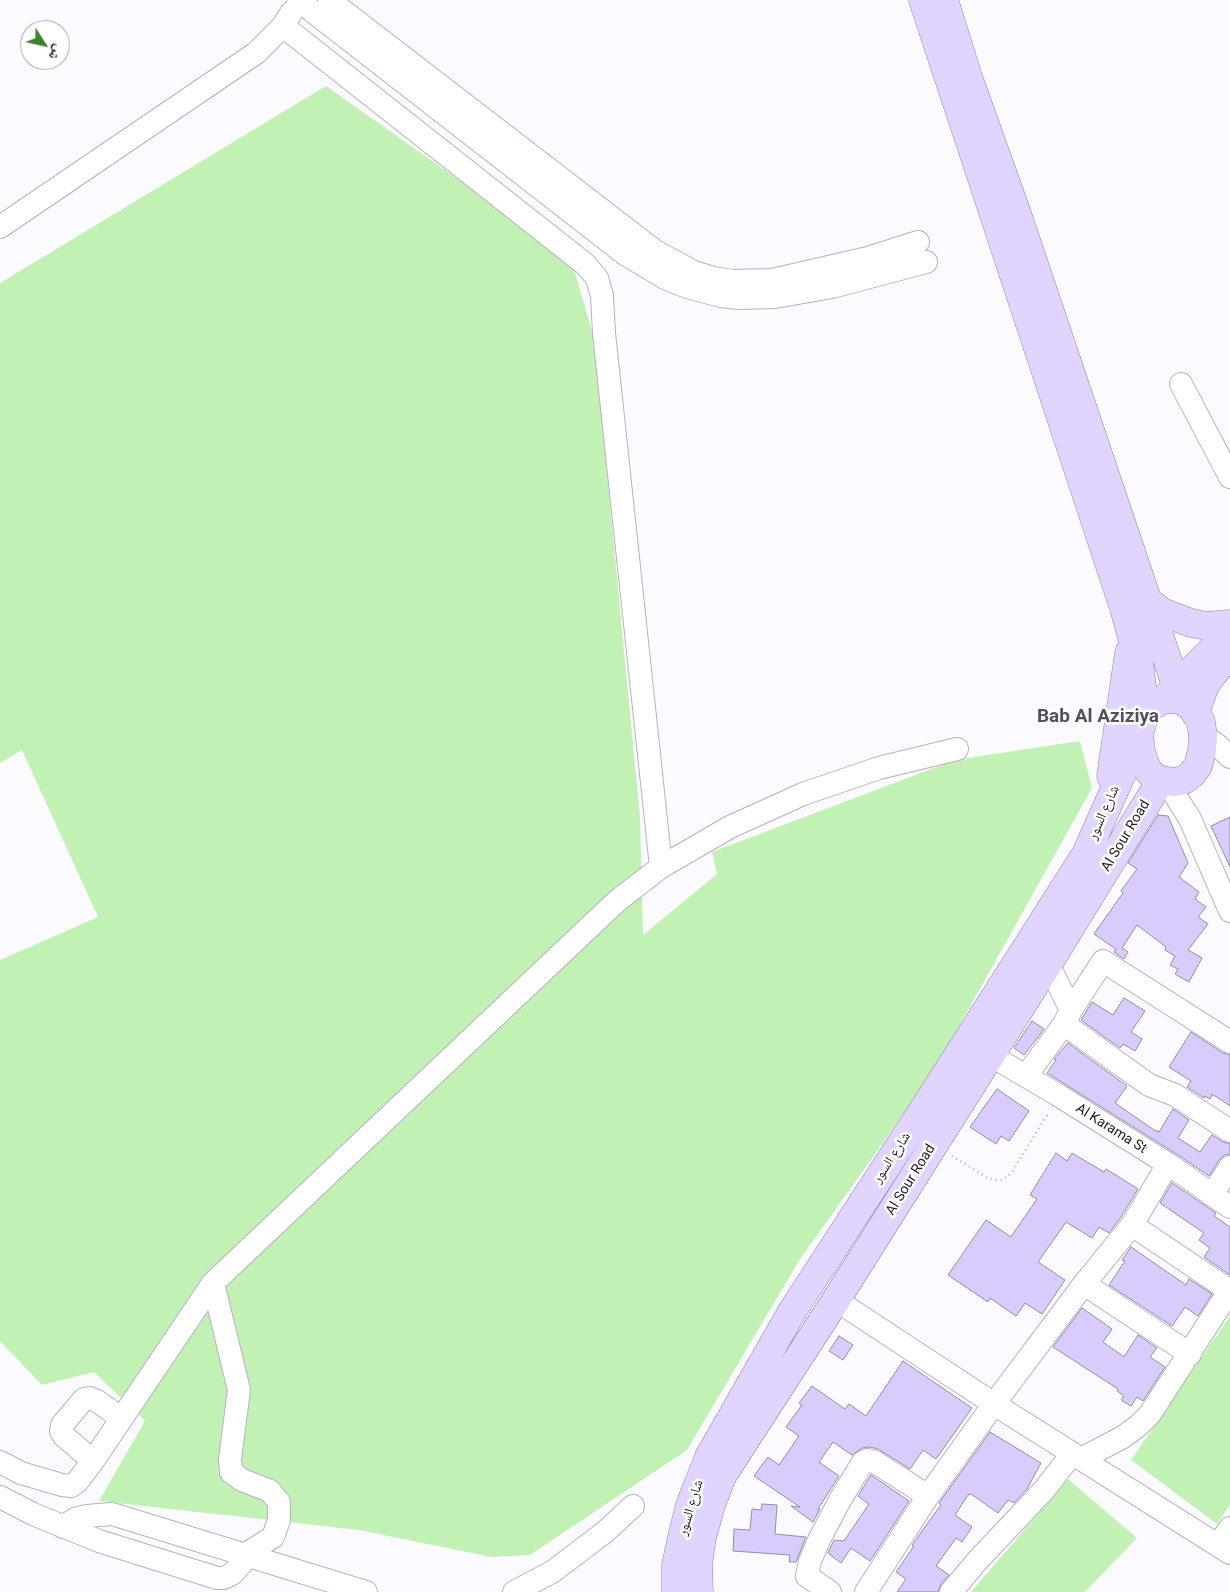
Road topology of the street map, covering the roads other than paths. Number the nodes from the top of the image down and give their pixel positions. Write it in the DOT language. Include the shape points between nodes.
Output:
graph roads {
  1 [pos="299,0"];
  2 [pos="329,0"];
  3 [pos="923,0"];
  4 [pos="944,0"];
  5 [pos="283,26"];
  6 [pos="0,227"];
  7 [pos="914,254"];
  8 [pos="690,280"];
  9 [pos="1181,384"];
  10 [pos="1230,477"];
  11 [pos="1149,602"];
  12 [pos="1230,624"];
  13 [pos="1230,631"];
  14 [pos="1131,632"];
  15 [pos="1230,654"];
  16 [pos="1172,712"];
  17 [pos="957,749"];
  18 [pos="1230,757"];
  19 [pos="1173,779"];
  20 [pos="1107,807"];
  21 [pos="661,867"];
  22 [pos="1230,911"];
  23 [pos="1048,964"];
  24 [pos="1068,1017"];
  25 [pos="1230,1042"];
  26 [pos="990,1055"];
  27 [pos="1026,1076"];
  28 [pos="1230,1131"];
  29 [pos="1168,1164"];
  30 [pos="1230,1167"];
  31 [pos="1221,1201"];
  32 [pos="1132,1225"];
  33 [pos="213,1283"];
  34 [pos="1084,1284"];
  35 [pos="1230,1290"];
  36 [pos="836,1300"];
  37 [pos="1190,1354"];
  38 [pos="994,1404"];
  39 [pos="121,1418"];
  40 [pos="1077,1457"];
  41 [pos="93,1461"];
  42 [pos="0,1462"];
  43 [pos="928,1496"];
  44 [pos="0,1497"];
  45 [pos="633,1506"];
  46 [pos="63,1527"];
  47 [pos="273,1537"];
  48 [pos="1226,1542"];
  49 [pos="244,1555"];
  50 [pos="306,1574"];
  51 [pos="805,1584"];
  52 [pos="366,1592"];
  53 [pos="514,1592"];
  54 [pos="676,1592"];
  55 [pos="699,1592"];
  56 [pos="830,1592"];
  57 [pos="866,1592"];
  58 [pos="951,1592"];
  1 -- 5 [label="street"];
  1 -- 8 [label="street" via="625,254 651,271"];
  2 -- 8 [label="street"];
  3 -- 14 [label="main road"];
  4 -- 11 [label="main road"];
  5 -- 6 [label="street" via="256,53"];
  5 -- 21 [label="street" via="585,264 596,278 602,296"];
  7 -- 8 [label="street" via="839,265 772,280"];
  9 -- 10 [label="street"];
  11 -- 12 [label="main road" via="1162,612 1191,623 1207,626"];
  11 -- 16 [label="main road"];
  13 -- 16 [label="main road"];
  14 -- 16 [label="main road" via="1139,662"];
  14 -- 20 [label="main road"];
  15 -- 16 [label="main road" via="1206,685"];
  16 -- 18 [label="street"];
  16 -- 19 [label="main road, Al Sour Road" via="1201,759"];
  16 -- 19 [label="main road" via="1143,761 1153,776"];
  16 -- 20 [label="main road, شارع السور"];
  17 -- 21 [label="street" via="879,768 803,794 730,827"];
  19 -- 22 [label="street"];
  19 -- 23 [label="main road, Al Sour Road"];
  20 -- 54 [label="main road, شارع السور" via="1086,854 792,1310 709,1457 683,1533 676,1565"];
  21 -- 33 [label="street" via="617,901"];
  23 -- 24 [label="street"];
  23 -- 26 [label="main road, Al Sour Road"];
  24 -- 25 [label="street" via="1103,961"];
  24 -- 27 [label="street"];
  24 -- 28 [label="street" via="1149,1085 1175,1095"];
  26 -- 27 [label="street, Al Karama St"];
  26 -- 36 [label="main road, Al Sour Road"];
  27 -- 29 [label="street, Al Karama St"];
  29 -- 31 [label="street, Al Karama St"];
  29 -- 32 [label="street"];
  30 -- 31 [label="street"];
  32 -- 34 [label="street"];
  32 -- 35 [label="street"];
  33 -- 39 [label="street"];
  33 -- 47 [label="street" via="239,1390 231,1472 270,1491 279,1502 279,1520"];
  34 -- 37 [label="street"];
  34 -- 38 [label="street"];
  35 -- 37 [label="street"];
  36 -- 38 [label="street"];
  36 -- 55 [label="main road, Al Sour Road" via="722,1476 702,1537 698,1564"];
  37 -- 40 [label="street" via="1150,1414 1138,1426 1124,1437"];
  38 -- 40 [label="street"];
  38 -- 43 [label="street"];
  39 -- 41 [label="street"];
  39 -- 41 [label="street" via="90,1398 84,1399 62,1425 64,1436"];
  40 -- 48 [label="street"];
  40 -- 58 [label="street"];
  41 -- 42 [label="street" via="71,1486 21,1473"];
  43 -- 51 [label="street" via="874,1462 863,1462 819,1540"];
  43 -- 57 [label="street"];
  44 -- 46 [label="street"];
  45 -- 53 [label="street" via="552,1572"];
  46 -- 49 [label="street" via="75,1519 112,1514"];
  46 -- 49 [label="street" via="216,1578 232,1574 242,1563"];
  47 -- 49 [label="street"];
  47 -- 50 [label="street"];
  49 -- 50 [label="street"];
  50 -- 52 [label="street"];
  51 -- 56 [label="street"];
}
